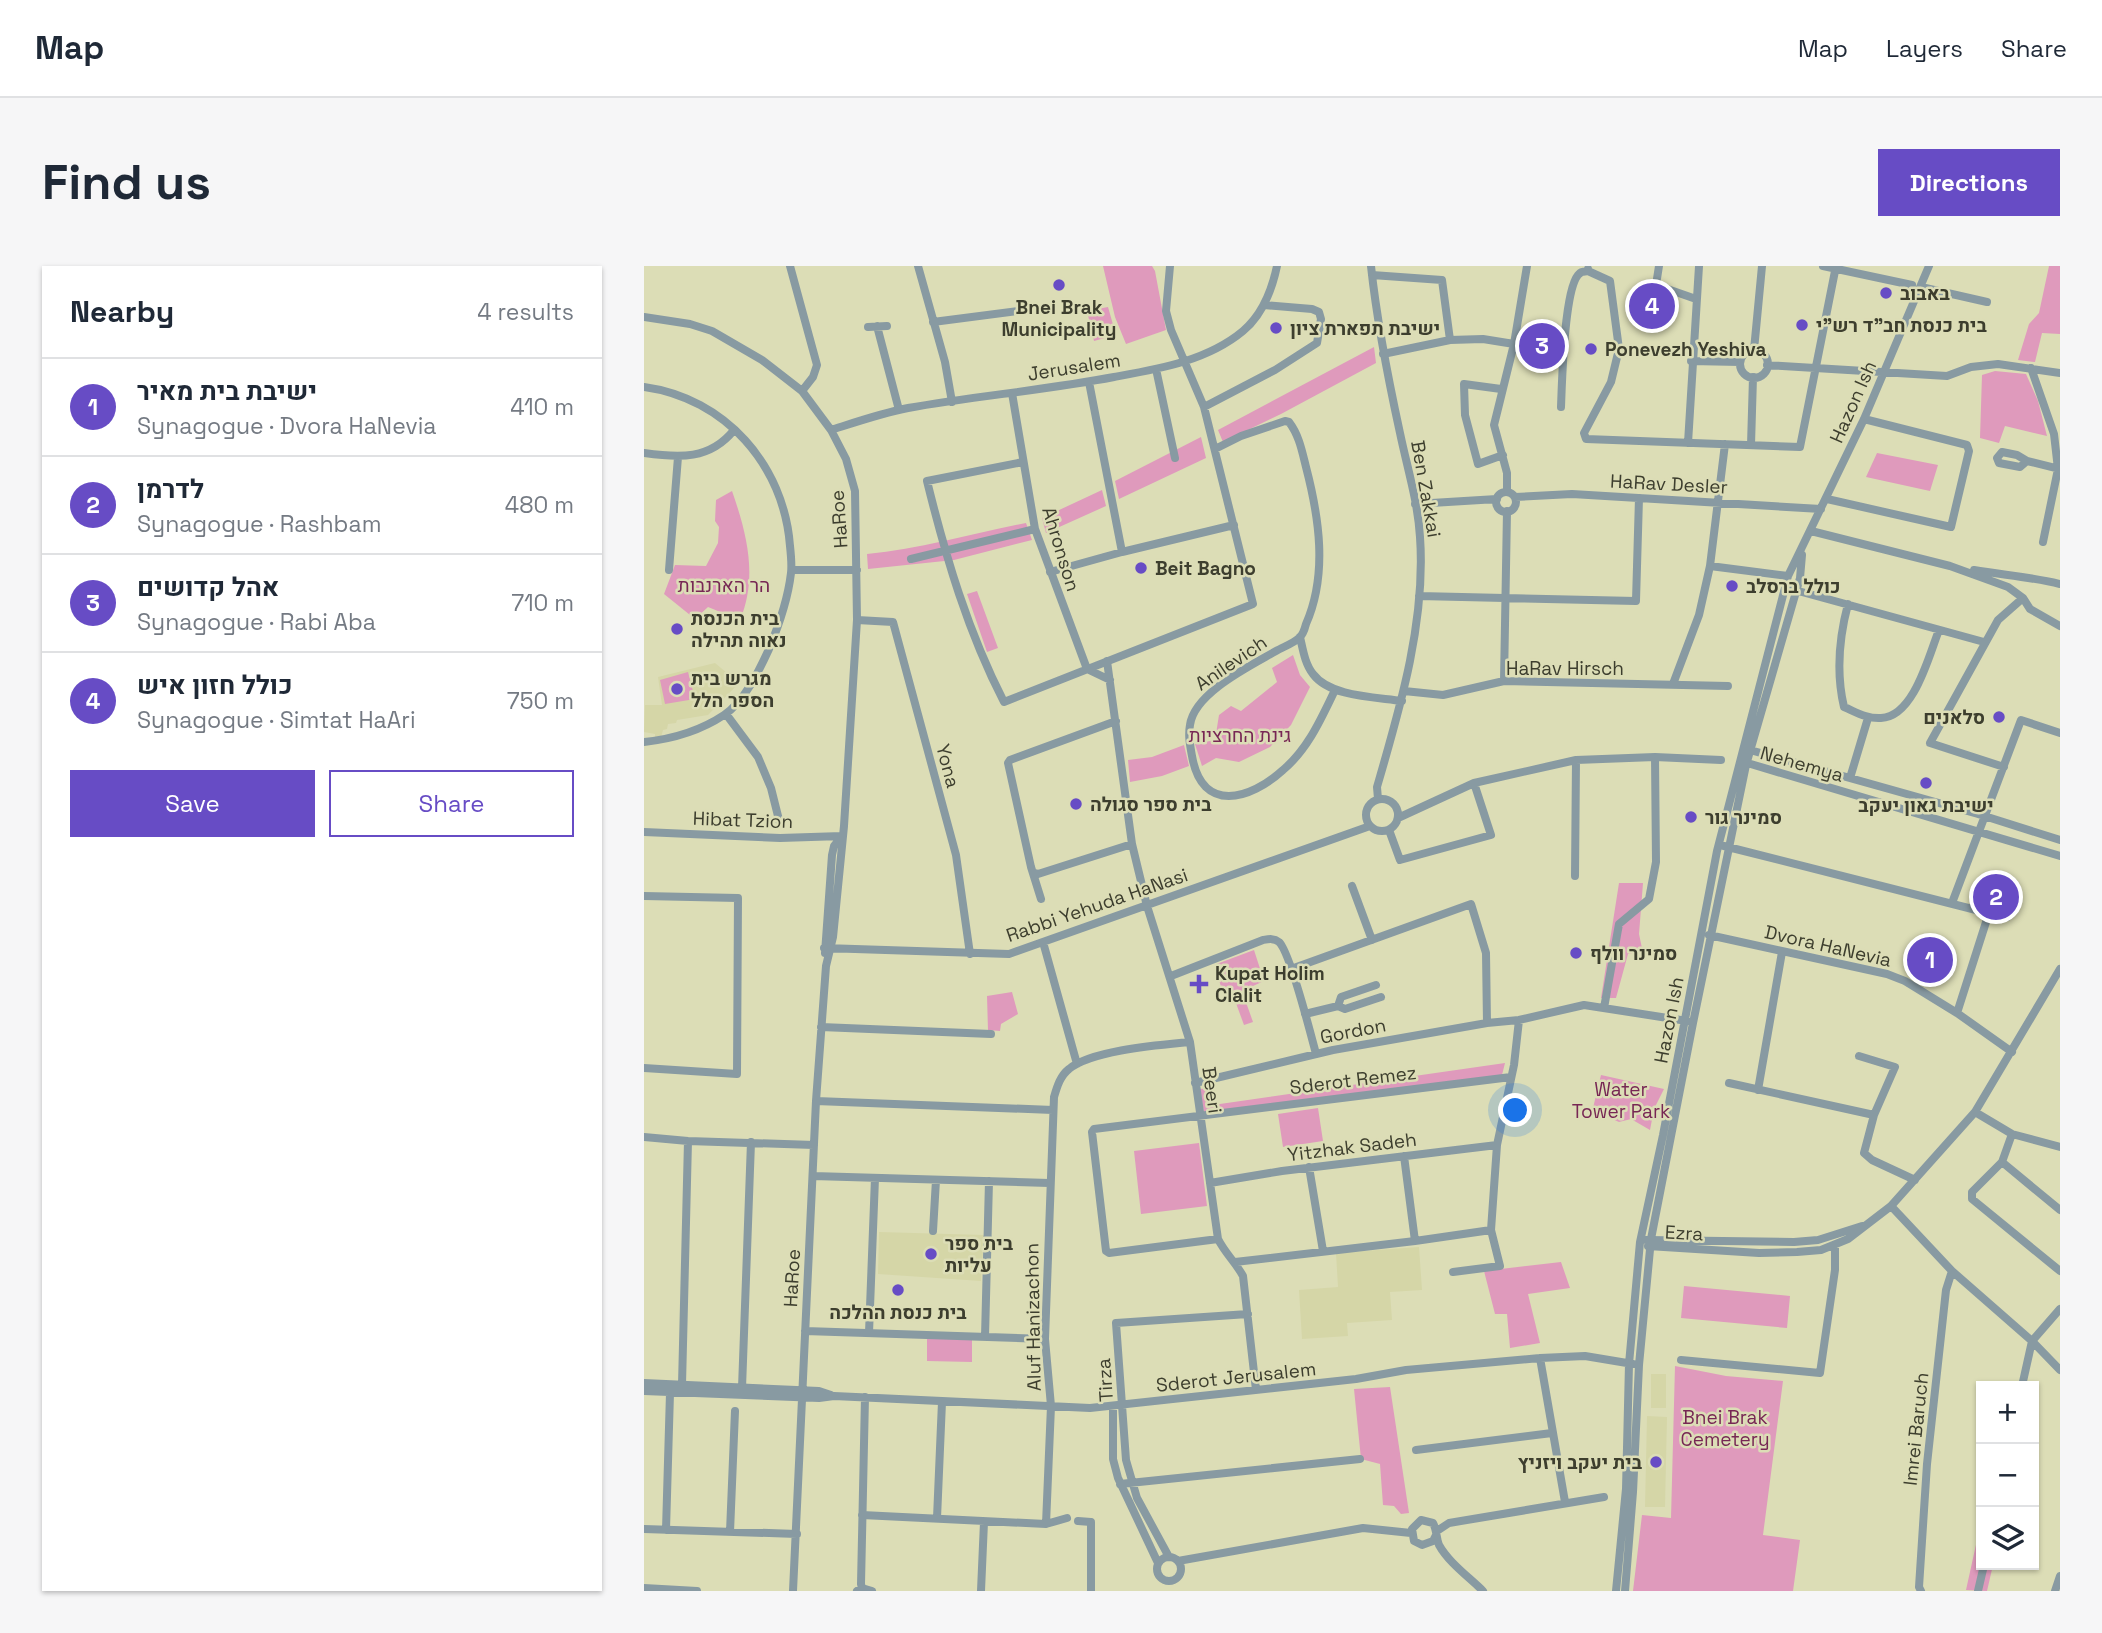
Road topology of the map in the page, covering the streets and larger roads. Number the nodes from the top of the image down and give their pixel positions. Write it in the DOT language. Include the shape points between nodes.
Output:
graph roads {
  1 [pos="790,266"];
  2 [pos="918,266"];
  3 [pos="1170,266"];
  4 [pos="1277,266"];
  5 [pos="1527,266"];
  6 [pos="1659,266"];
  7 [pos="1699,266"];
  8 [pos="1762,266"];
  9 [pos="1823,266"];
  10 [pos="1929,266"];
  11 [pos="1836,267"];
  12 [pos="1588,268"];
  13 [pos="1371,271"];
  14 [pos="1912,285"];
  15 [pos="1921,287"];
  16 [pos="1696,299"];
  17 [pos="1987,302"];
  18 [pos="1264,305"];
  19 [pos="1034,309"];
  20 [pos="644,317"];
  21 [pos="933,321"];
  22 [pos="887,326"];
  23 [pos="1450,340"];
  24 [pos="1514,344"];
  25 [pos="1754,350"];
  26 [pos="1383,354"];
  27 [pos="1186,361"];
  28 [pos="1691,361"];
  29 [pos="1740,362"];
  30 [pos="1768,365"];
  31 [pos="1816,368"];
  32 [pos="2031,368"];
  33 [pos="1156,369"];
  34 [pos="1884,372"];
  35 [pos="2060,373"];
  36 [pos="1754,377"];
  37 [pos="1089,382"];
  38 [pos="644,387"];
  39 [pos="1501,389"];
  40 [pos="802,391"];
  41 [pos="1012,393"];
  42 [pos="952,402"];
  43 [pos="1204,407"];
  44 [pos="1561,407"];
  45 [pos="899,410"];
  46 [pos="1864,419"];
  47 [pos="734,430"];
  48 [pos="831,430"];
  49 [pos="1688,443"];
  50 [pos="1725,444"];
  51 [pos="1751,445"];
  52 [pos="1215,449"];
  53 [pos="644,453"];
  54 [pos="1503,455"];
  55 [pos="678,457"];
  56 [pos="1175,458"];
  57 [pos="2027,461"];
  58 [pos="1023,462"];
  59 [pos="2059,469"];
  60 [pos="1511,494"];
  61 [pos="1639,498"];
  62 [pos="1497,499"];
  63 [pos="1827,499"];
  64 [pos="1718,503"];
  65 [pos="1415,505"];
  66 [pos="1821,509"];
  67 [pos="1507,511"];
  68 [pos="1234,525"];
  69 [pos="1035,529"];
  70 [pos="1811,531"];
  71 [pos="2043,542"];
  72 [pos="1802,550"];
  73 [pos="1122,552"];
  74 [pos="945,553"];
  75 [pos="911,559"];
  76 [pos="1710,566"];
  77 [pos="1950,566"];
  78 [pos="669,570"];
  79 [pos="792,570"];
  80 [pos="857,570"];
  81 [pos="1051,572"];
  82 [pos="1788,576"];
  83 [pos="2024,577"];
  84 [pos="2060,584"];
  85 [pos="1784,587"];
  86 [pos="1796,590"];
  87 [pos="1419,596"];
  88 [pos="2020,596"];
  89 [pos="1505,598"];
  90 [pos="1848,604"];
  91 [pos="857,620"];
  92 [pos="2060,626"];
  93 [pos="1939,629"];
  94 [pos="1300,638"];
  95 [pos="1984,642"];
  96 [pos="1107,661"];
  97 [pos="1087,669"];
  98 [pos="1110,680"];
  99 [pos="1504,681"];
  100 [pos="1673,684"];
  101 [pos="1728,686"];
  102 [pos="1335,690"];
  103 [pos="1404,691"];
  104 [pos="1402,701"];
  105 [pos="726,714"];
  106 [pos="1868,718"];
  107 [pos="1116,721"];
  108 [pos="2060,733"];
  109 [pos="644,742"];
  110 [pos="1750,750"];
  111 [pos="1655,757"];
  112 [pos="1739,758"];
  113 [pos="1576,760"];
  114 [pos="1721,760"];
  115 [pos="1746,765"];
  116 [pos="2004,767"];
  117 [pos="1850,778"];
  118 [pos="1474,783"];
  119 [pos="1378,799"];
  120 [pos="1983,816"];
  121 [pos="1398,818"];
  122 [pos="779,820"];
  123 [pos="1370,826"];
  124 [pos="1389,830"];
  125 [pos="1978,830"];
  126 [pos="644,832"];
  127 [pos="842,836"];
  128 [pos="820,837"];
  129 [pos="2060,840"];
  130 [pos="1132,844"];
  131 [pos="1718,844"];
  132 [pos="834,846"];
  133 [pos="1729,847"];
  134 [pos="2060,856"];
  135 [pos="1034,873"];
  136 [pos="1575,876"];
  137 [pos="1352,886"];
  138 [pos="644,896"];
  139 [pos="1041,899"];
  140 [pos="1952,903"];
  141 [pos="1147,906"];
  142 [pos="1984,912"];
  143 [pos="2007,917"];
  144 [pos="1701,934"];
  145 [pos="1712,936"];
  146 [pos="833,937"];
  147 [pos="1372,940"];
  148 [pos="1043,942"];
  149 [pos="827,949"];
  150 [pos="842,949"];
  151 [pos="1782,952"];
  152 [pos="970,954"];
  153 [pos="1291,969"];
  154 [pos="2060,969"];
  155 [pos="1171,976"];
  156 [pos="1376,985"];
  157 [pos="1381,997"];
  158 [pos="1338,1006"];
  159 [pos="1604,1008"];
  160 [pos="1957,1013"];
  161 [pos="1305,1014"];
  162 [pos="1520,1020"];
  163 [pos="1689,1022"];
  164 [pos="1487,1023"];
  165 [pos="821,1027"];
  166 [pos="991,1034"];
  167 [pos="1190,1042"];
  168 [pos="2012,1052"];
  169 [pos="1316,1054"];
  170 [pos="1859,1056"];
  171 [pos="1077,1063"];
  172 [pos="644,1068"];
  173 [pos="1511,1077"];
  174 [pos="1195,1083"];
  175 [pos="1729,1083"];
  176 [pos="1758,1090"];
  177 [pos="816,1101"];
  178 [pos="1052,1110"];
  179 [pos="1975,1112"];
  180 [pos="1200,1115"];
  181 [pos="1874,1115"];
  182 [pos="2012,1134"];
  183 [pos="644,1137"];
  184 [pos="688,1141"];
  185 [pos="751,1142"];
  186 [pos="814,1145"];
  187 [pos="1497,1145"];
  188 [pos="2060,1147"];
  189 [pos="1404,1156"];
  190 [pos="2002,1162"];
  191 [pos="1309,1167"];
  192 [pos="813,1176"];
  193 [pos="875,1178"];
  194 [pos="936,1180"];
  195 [pos="1915,1180"];
  196 [pos="989,1181"];
  197 [pos="1049,1183"];
  198 [pos="1210,1183"];
  199 [pos="1891,1206"];
  200 [pos="2060,1210"];
  201 [pos="1871,1223"];
  202 [pos="1491,1230"];
  203 [pos="933,1231"];
  204 [pos="1218,1240"];
  205 [pos="1415,1241"];
  206 [pos="1640,1242"];
  207 [pos="1651,1243"];
  208 [pos="1835,1245"];
  209 [pos="1323,1251"];
  210 [pos="1236,1262"];
  211 [pos="2060,1270"];
  212 [pos="1952,1271"];
  213 [pos="1453,1272"];
  214 [pos="2060,1309"];
  215 [pos="1248,1314"];
  216 [pos="805,1331"];
  217 [pos="869,1333"];
  218 [pos="985,1337"];
  219 [pos="1045,1339"];
  220 [pos="2032,1341"];
  221 [pos="1540,1358"];
  222 [pos="1681,1360"];
  223 [pos="1629,1364"];
  224 [pos="1639,1365"];
  225 [pos="2060,1370"];
  226 [pos="2023,1381"];
  227 [pos="644,1384"];
  228 [pos="682,1385"];
  229 [pos="742,1388"];
  230 [pos="1256,1390"];
  231 [pos="644,1391"];
  232 [pos="670,1393"];
  233 [pos="803,1394"];
  234 [pos="865,1397"];
  235 [pos="942,1402"];
  236 [pos="1123,1405"];
  237 [pos="1051,1406"];
  238 [pos="1113,1406"];
  239 [pos="1098,1407"];
  240 [pos="735,1411"];
  241 [pos="1113,1429"];
  242 [pos="1552,1433"];
  243 [pos="1416,1450"];
  244 [pos="1360,1459"];
  245 [pos="1132,1483"];
  246 [pos="1120,1484"];
  247 [pos="1604,1497"];
  248 [pos="1565,1502"];
  249 [pos="862,1515"];
  250 [pos="936,1518"];
  251 [pos="1067,1518"];
  252 [pos="1077,1521"];
  253 [pos="984,1522"];
  254 [pos="1046,1524"];
  255 [pos="644,1529"];
  256 [pos="666,1530"];
  257 [pos="730,1532"];
  258 [pos="1411,1533"];
  259 [pos="1437,1533"];
  260 [pos="797,1534"];
  261 [pos="1169,1557"];
  262 [pos="1178,1561"];
  263 [pos="1158,1563"];
  264 [pos="1983,1570"];
  265 [pos="2060,1576"];
  266 [pos="644,1588"];
  267 [pos="860,1589"];
  268 [pos="697,1591"];
  269 [pos="793,1591"];
  270 [pos="872,1591"];
  271 [pos="981,1591"];
  272 [pos="1091,1591"];
  273 [pos="1483,1591"];
  274 [pos="1616,1591"];
  275 [pos="1625,1591"];
  276 [pos="1921,1591"];
  277 [pos="1978,1591"];
  278 [pos="2055,1591"];
  1 -- 40 [label="street" via="817,365"];
  2 -- 21 [label="street"];
  3 -- 27 [label="street" via="1166,311"];
  4 -- 18 [label="street, Jerusalem"];
  5 -- 24 [label="street"];
  6 -- 16 [label="street" via="1656,285"];
  7 -- 16 [label="street"];
  8 -- 25 [label="street"];
  9 -- 11 [label="street"];
  10 -- 15 [label="street, Hazon Ish"];
  11 -- 14 [label="street"];
  11 -- 31 [label="street"];
  12 -- 44 [label="street" via="1577,276 1572,291"];
  12 -- 49 [label="street" via="1610,281 1619,349 1611,382 1584,433 1586,439"];
  13 -- 23 [label="street" via="1442,280"];
  13 -- 26 [label="street, Ben Zakkai"];
  15 -- 17 [label="street"];
  15 -- 34 [label="street, Hazon Ish"];
  16 -- 28 [label="street"];
  18 -- 27 [label="street, Jerusalem" via="1243,330"];
  18 -- 43 [label="street" via="1319,312 1317,344"];
  19 -- 21 [label="street"];
  20 -- 40 [label="street, HaRoe" via="712,331 762,360"];
  21 -- 42 [label="street"];
  22 -- 45 [label="street" via="873,327"];
  23 -- 24 [label="street"];
  23 -- 26 [label="street"];
  24 -- 39 [label="street"];
  25 -- 29 [label="street" via="1746,352"];
  25 -- 30 [label="street" via="1762,353"];
  26 -- 65 [label="street, Ben Zakkai"];
  27 -- 33 [label="street, Jerusalem"];
  27 -- 43 [label="street"];
  28 -- 29 [label="street"];
  28 -- 49 [label="street"];
  29 -- 36 [label="street" via="1742,371"];
  30 -- 31 [label="street"];
  30 -- 36 [label="street"];
  31 -- 34 [label="street"];
  31 -- 51 [label="street" via="1800,447"];
  32 -- 34 [label="street" via="1998,364 1947,376"];
  32 -- 35 [label="street"];
  32 -- 59 [label="street" via="2054,434"];
  33 -- 37 [label="street, Jerusalem"];
  33 -- 56 [label="street"];
  34 -- 46 [label="street, Hazon Ish"];
  36 -- 51 [label="street"];
  37 -- 41 [label="street, Jerusalem"];
  37 -- 73 [label="street"];
  38 -- 47 [label="street" via="694,401"];
  39 -- 54 [label="street" via="1494,425"];
  39 -- 54 [label="street" via="1464,384 1465,415 1478,464"];
  40 -- 48 [label="street, HaRoe"];
  41 -- 42 [label="street, Jerusalem"];
  41 -- 58 [label="street, Ahronson"];
  42 -- 45 [label="street, Jerusalem"];
  43 -- 52 [label="street"];
  45 -- 48 [label="street, Jerusalem"];
  46 -- 63 [label="street, Hazon Ish"];
  46 -- 63 [label="street" via="1967,445 1951,527"];
  47 -- 55 [label="street" via="712,450"];
  47 -- 79 [label="street" via="764,462 776,486 786,512"];
  48 -- 80 [label="street, HaRoe" via="855,491"];
  49 -- 50 [label="street"];
  50 -- 51 [label="street"];
  50 -- 64 [label="street"];
  52 -- 68 [label="street"];
  52 -- 94 [label="street" via="1285,421 1292,426 1312,489 1319,537 1317,590"];
  53 -- 55 [label="street"];
  54 -- 60 [label="street"];
  55 -- 78 [label="street"];
  57 -- 59 [label="street"];
  58 -- 69 [label="street, Ahronson"];
  58 -- 74 [label="street" via="927,481"];
  59 -- 71 [label="street"];
  60 -- 61 [label="street, HaRav Desler"];
  60 -- 62 [label="street"];
  60 -- 67 [label="street" via="1515,506"];
  61 -- 64 [label="street, HaRav Desler"];
  61 -- 89 [label="street" via="1636,601"];
  62 -- 65 [label="street"];
  62 -- 67 [label="street" via="1499,508"];
  63 -- 66 [label="street, Hazon Ish"];
  64 -- 66 [label="street, HaRav Desler"];
  64 -- 76 [label="street"];
  65 -- 87 [label="street, Ben Zakkai" via="1420,537"];
  66 -- 70 [label="street, Hazon Ish"];
  67 -- 89 [label="street"];
  68 -- 73 [label="street"];
  68 -- 96 [label="street" via="1253,604"];
  69 -- 74 [label="street"];
  69 -- 81 [label="street, Ahronson"];
  70 -- 72 [label="street, Hazon Ish"];
  70 -- 77 [label="street"];
  72 -- 82 [label="street, Hazon Ish"];
  72 -- 86 [label="street, Hazon Ish"];
  73 -- 81 [label="street"];
  74 -- 75 [label="street"];
  74 -- 97 [label="street" via="983,661 1004,702"];
  76 -- 82 [label="street"];
  76 -- 100 [label="street" via="1699,615"];
  77 -- 83 [label="street"];
  77 -- 88 [label="street" via="2008,587"];
  79 -- 80 [label="street"];
  79 -- 105 [label="street" via="764,660"];
  80 -- 91 [label="street, HaRoe"];
  81 -- 97 [label="street, Ahronson"];
  82 -- 85 [label="street, Hazon Ish"];
  83 -- 84 [label="street"];
  83 -- 88 [label="street"];
  85 -- 86 [label="street"];
  85 -- 112 [label="street, Hazon Ish"];
  86 -- 90 [label="street"];
  86 -- 110 [label="street, Hazon Ish"];
  87 -- 89 [label="street"];
  87 -- 103 [label="street, Ben Zakkai"];
  88 -- 92 [label="street" via="2030,609"];
  88 -- 95 [label="street"];
  89 -- 99 [label="street"];
  90 -- 93 [label="street"];
  90 -- 106 [label="street" via="1840,635 1841,695 1844,707"];
  91 -- 127 [label="street, HaRoe"];
  91 -- 152 [label="street, Yona" via="892,622 956,855"];
  93 -- 95 [label="street"];
  93 -- 106 [label="street" via="1914,694 1892,715"];
  94 -- 102 [label="street" via="1312,674"];
  94 -- 102 [label="street, Anilevich" via="1212,691 1195,708 1188,736 1199,780 1210,793 1227,795 1261,787 1296,757"];
  95 -- 116 [label="street" via="1930,743"];
  96 -- 97 [label="street"];
  96 -- 98 [label="street, Beeri"];
  97 -- 98 [label="street"];
  98 -- 107 [label="street, Beeri"];
  99 -- 100 [label="street, HaRav Hirsch"];
  99 -- 103 [label="street, HaRav Hirsch" via="1443,695"];
  100 -- 101 [label="street, HaRav Hirsch"];
  102 -- 104 [label="street"];
  103 -- 104 [label="street, Ben Zakkai"];
  104 -- 119 [label="street, Ben Zakkai" via="1377,788"];
  105 -- 109 [label="street" via="682,735"];
  105 -- 122 [label="street" via="758,757"];
  106 -- 117 [label="street"];
  107 -- 130 [label="street, Beeri"];
  107 -- 135 [label="street" via="1008,763"];
  108 -- 116 [label="street" via="2021,720"];
  110 -- 112 [label="street, Nehemya"];
  110 -- 115 [label="street, Hazon Ish"];
  110 -- 117 [label="street, Nehemya"];
  111 -- 113 [label="street"];
  111 -- 114 [label="street"];
  111 -- 159 [label="street" via="1656,862 1649,899 1619,924"];
  112 -- 115 [label="street, Nehemya"];
  112 -- 131 [label="street, Hazon Ish"];
  113 -- 118 [label="street"];
  113 -- 136 [label="street"];
  115 -- 125 [label="street, Nehemya"];
  115 -- 133 [label="street, Hazon Ish"];
  116 -- 120 [label="street"];
  117 -- 120 [label="street, Nehemya"];
  118 -- 121 [label="street"];
  118 -- 124 [label="street" via="1491,835 1400,860"];
  119 -- 121 [label="street" via="1393,803"];
  119 -- 123 [label="street" via="1366,810"];
  120 -- 125 [label="street"];
  120 -- 129 [label="street, Nehemya"];
  121 -- 124 [label="street"];
  123 -- 124 [label="street"];
  123 -- 141 [label="street, Rabbi Yehuda HaNasi"];
  125 -- 134 [label="street, Nehemya"];
  125 -- 140 [label="street"];
  126 -- 128 [label="street, Hibat Tzion"];
  127 -- 128 [label="street, Hibat Tzion"];
  127 -- 132 [label="street"];
  127 -- 146 [label="street, HaRoe"];
  128 -- 132 [label="street"];
  130 -- 135 [label="street"];
  130 -- 141 [label="street, Beeri"];
  131 -- 133 [label="street"];
  131 -- 144 [label="street, Hazon Ish"];
  132 -- 149 [label="street, HaRoe"];
  133 -- 140 [label="street"];
  133 -- 145 [label="street, Hazon Ish"];
  135 -- 139 [label="street"];
  137 -- 147 [label="street"];
  138 -- 172 [label="street" via="738,898 737,1074"];
  140 -- 142 [label="street"];
  141 -- 148 [label="street, Rabbi Yehuda HaNasi"];
  141 -- 155 [label="street, Beeri"];
  142 -- 143 [label="street"];
  142 -- 160 [label="street" via="1987,919"];
  144 -- 145 [label="street, Dvora HaNevia"];
  144 -- 163 [label="street, Hazon Ish"];
  145 -- 151 [label="street, Dvora HaNevia"];
  145 -- 163 [label="street, Hazon Ish"];
  146 -- 149 [label="street, HaRoe"];
  146 -- 150 [label="street"];
  147 -- 153 [label="street"];
  147 -- 164 [label="street" via="1471,904 1486,953"];
  148 -- 152 [label="street, Rabbi Yehuda HaNasi" via="1009,954"];
  148 -- 171 [label="street"];
  149 -- 150 [label="street, Rabbi Yehuda HaNasi"];
  149 -- 165 [label="street, HaRoe"];
  150 -- 152 [label="street, Rabbi Yehuda HaNasi"];
  151 -- 160 [label="street, Dvora HaNevia" via="1887,974"];
  151 -- 176 [label="street"];
  153 -- 155 [label="street" via="1281,944 1270,938"];
  153 -- 161 [label="street"];
  154 -- 168 [label="street, Ezra"];
  155 -- 167 [label="street, Beeri"];
  156 -- 158 [label="street" via="1341,997"];
  157 -- 158 [label="street" via="1345,1009"];
  158 -- 161 [label="street"];
  159 -- 162 [label="street, Gordon" via="1584,1005"];
  159 -- 163 [label="street, Gordon"];
  160 -- 168 [label="street, Dvora HaNevia"];
  161 -- 169 [label="street"];
  162 -- 164 [label="street, Gordon"];
  162 -- 173 [label="street"];
  163 -- 206 [label="street, Hazon Ish"];
  163 -- 207 [label="street, Hazon Ish"];
  164 -- 169 [label="street, Gordon"];
  165 -- 166 [label="street"];
  165 -- 177 [label="street, HaRoe"];
  167 -- 171 [label="street" via="1136,1046"];
  167 -- 174 [label="street, Beeri"];
  168 -- 179 [label="street, Ezra"];
  169 -- 174 [label="street, Gordon"];
  170 -- 181 [label="street" via="1895,1067"];
  171 -- 178 [label="street, Aluf Hanizachon" via="1058,1083"];
  173 -- 180 [label="street, Sderot Remez"];
  173 -- 187 [label="street"];
  174 -- 180 [label="street, Beeri"];
  175 -- 176 [label="street"];
  176 -- 181 [label="street"];
  177 -- 178 [label="street"];
  177 -- 186 [label="street, HaRoe"];
  178 -- 197 [label="street, Aluf Hanizachon"];
  179 -- 182 [label="street"];
  179 -- 195 [label="street, Ezra"];
  180 -- 198 [label="street, Beeri"];
  180 -- 204 [label="street, Sderot Remez" via="1094,1129 1106,1251"];
  181 -- 195 [label="street" via="1864,1153"];
  182 -- 188 [label="street"];
  182 -- 190 [label="street"];
  183 -- 184 [label="street"];
  184 -- 185 [label="street"];
  184 -- 228 [label="street"];
  185 -- 186 [label="street"];
  185 -- 229 [label="street"];
  186 -- 192 [label="street, HaRoe"];
  187 -- 189 [label="street, Yitzhak Sadeh"];
  187 -- 202 [label="street"];
  189 -- 191 [label="street, Yitzhak Sadeh"];
  189 -- 205 [label="street"];
  190 -- 200 [label="street"];
  190 -- 211 [label="street" via="1972,1192 1972,1199"];
  191 -- 198 [label="street, Yitzhak Sadeh"];
  191 -- 209 [label="street"];
  192 -- 193 [label="street"];
  192 -- 216 [label="street, HaRoe"];
  193 -- 194 [label="street"];
  193 -- 217 [label="street"];
  194 -- 196 [label="street"];
  194 -- 203 [label="street"];
  195 -- 199 [label="street, Ezra"];
  196 -- 197 [label="street"];
  196 -- 218 [label="street"];
  197 -- 219 [label="street, Aluf Hanizachon"];
  198 -- 204 [label="street, Beeri"];
  199 -- 201 [label="street, Ezra"];
  199 -- 212 [label="street"];
  201 -- 207 [label="street, Ezra" via="1818,1240"];
  201 -- 208 [label="street, Ezra"];
  202 -- 205 [label="street"];
  202 -- 213 [label="street" via="1500,1266"];
  204 -- 210 [label="street"];
  205 -- 209 [label="street"];
  206 -- 207 [label="street, Ezra"];
  206 -- 223 [label="street, Hazon Ish"];
  207 -- 208 [label="street, Ezra" via="1759,1254"];
  207 -- 224 [label="street, Hazon Ish"];
  208 -- 222 [label="street" via="1820,1373"];
  209 -- 210 [label="street"];
  210 -- 215 [label="street" via="1243,1276"];
  212 -- 220 [label="street"];
  212 -- 276 [label="street, Imrei Baruch" via="1946,1290 1927,1464"];
  214 -- 220 [label="street"];
  215 -- 230 [label="street"];
  215 -- 236 [label="street, Tirza" via="1116,1323"];
  216 -- 217 [label="street"];
  216 -- 233 [label="street, HaRoe"];
  217 -- 218 [label="street"];
  218 -- 219 [label="street"];
  219 -- 237 [label="street, Aluf Hanizachon"];
  220 -- 225 [label="street"];
  220 -- 226 [label="street"];
  221 -- 223 [label="street, Sderot Jerusalem" via="1585,1356"];
  221 -- 230 [label="street, Sderot Jerusalem"];
  221 -- 242 [label="street"];
  223 -- 224 [label="street, Sderot Jerusalem"];
  223 -- 274 [label="street, Hazon Ish" via="1626,1489"];
  224 -- 275 [label="street, Hazon Ish"];
  227 -- 228 [label="street, Sderot Jerusalem"];
  228 -- 229 [label="street, Sderot Jerusalem"];
  229 -- 233 [label="street, Sderot Jerusalem"];
  230 -- 236 [label="street, Sderot Jerusalem"];
  231 -- 232 [label="street, Sderot Jerusalem"];
  232 -- 233 [label="street, Sderot Jerusalem"];
  232 -- 256 [label="street"];
  233 -- 234 [label="street, Sderot Jerusalem" via="819,1391"];
  233 -- 260 [label="street, HaRoe"];
  234 -- 235 [label="street, Sderot Jerusalem"];
  234 -- 249 [label="street"];
  235 -- 237 [label="street, Sderot Jerusalem"];
  235 -- 250 [label="street"];
  236 -- 238 [label="street, Sderot Jerusalem"];
  236 -- 245 [label="street, Tirza"];
  237 -- 239 [label="street, Sderot Jerusalem"];
  237 -- 254 [label="street, Aluf Hanizachon"];
  238 -- 239 [label="street, Sderot Jerusalem"];
  238 -- 241 [label="street, Tirza"];
  239 -- 241 [label="street"];
  240 -- 257 [label="street"];
  241 -- 246 [label="street, Tirza" via="1113,1459"];
  242 -- 243 [label="street"];
  242 -- 248 [label="street"];
  244 -- 245 [label="street"];
  245 -- 246 [label="street"];
  245 -- 261 [label="street, Tirza"];
  246 -- 263 [label="street, Tirza"];
  247 -- 248 [label="street"];
  248 -- 259 [label="street" via="1449,1523"];
  249 -- 250 [label="street"];
  249 -- 267 [label="street"];
  250 -- 253 [label="street"];
  251 -- 254 [label="street"];
  252 -- 272 [label="street" via="1091,1522"];
  253 -- 254 [label="street"];
  253 -- 271 [label="street"];
  255 -- 256 [label="street"];
  256 -- 257 [label="street"];
  257 -- 260 [label="street"];
  258 -- 259 [label="street" via="1422,1545 1433,1541"];
  258 -- 259 [label="street" via="1421,1520 1429,1521"];
  258 -- 262 [label="street" via="1363,1528"];
  259 -- 273 [label="street" via="1439,1545 1453,1563"];
  260 -- 269 [label="street, HaRoe"];
  261 -- 262 [label="street"];
  261 -- 263 [label="street"];
  262 -- 263 [label="street" via="1181,1573 1168,1582 1158,1576"];
  264 -- 277 [label="street"];
  265 -- 278 [label="street"];
  266 -- 268 [label="street"];
  267 -- 270 [label="street"];
}
